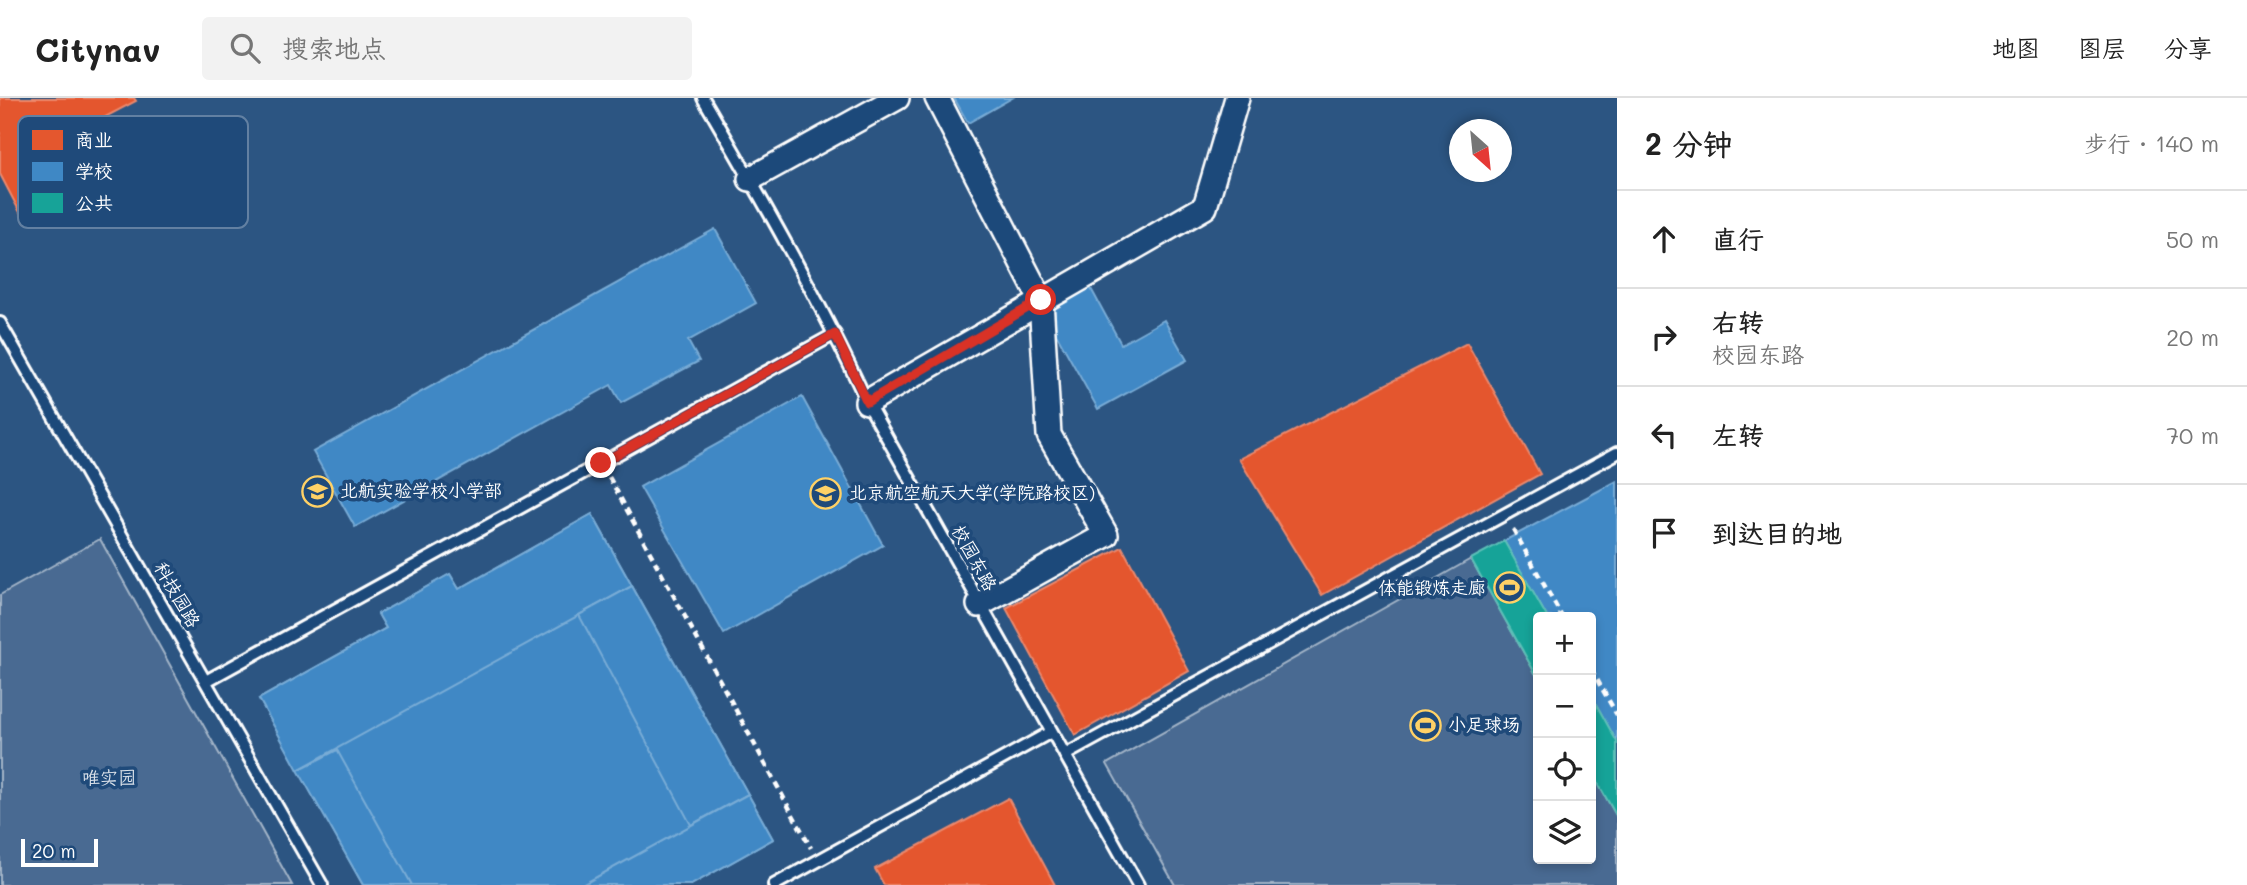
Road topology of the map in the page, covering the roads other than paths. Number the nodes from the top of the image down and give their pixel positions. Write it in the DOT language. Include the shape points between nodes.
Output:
graph roads {
  1 [pos="703,98"];
  2 [pos="897,98"];
  3 [pos="937,98"];
  4 [pos="1237,98"];
  5 [pos="750,178"];
  6 [pos="1041,300"];
  7 [pos="0,323"];
  8 [pos="835,334"];
  9 [pos="867,402"];
  10 [pos="1617,453"];
  11 [pos="979,605"];
  12 [pos="206,681"];
  13 [pos="1052,732"];
  14 [pos="1065,755"];
  15 [pos="322,885"];
  16 [pos="774,885"];
  17 [pos="1138,885"];
  1 -- 5 [label="lane, 校园东路"];
  2 -- 5 [label="street"];
  3 -- 6 [label="street"];
  4 -- 6 [label="street" via="1205,207"];
  5 -- 8 [label="lane, 校园东路"];
  6 -- 9 [label="street"];
  6 -- 11 [label="street" via="1049,435 1106,535"];
  7 -- 12 [label="lane, 科技园路"];
  8 -- 9 [label="lane, 校园东路"];
  8 -- 12 [label="lane"];
  9 -- 11 [label="lane, 校园东路"];
  10 -- 14 [label="lane"];
  11 -- 13 [label="lane, 校园东路"];
  12 -- 15 [label="lane, 科技园路"];
  13 -- 14 [label="lane, 校园东路"];
  13 -- 16 [label="lane"];
  14 -- 17 [label="lane, 校园东路"];
}
